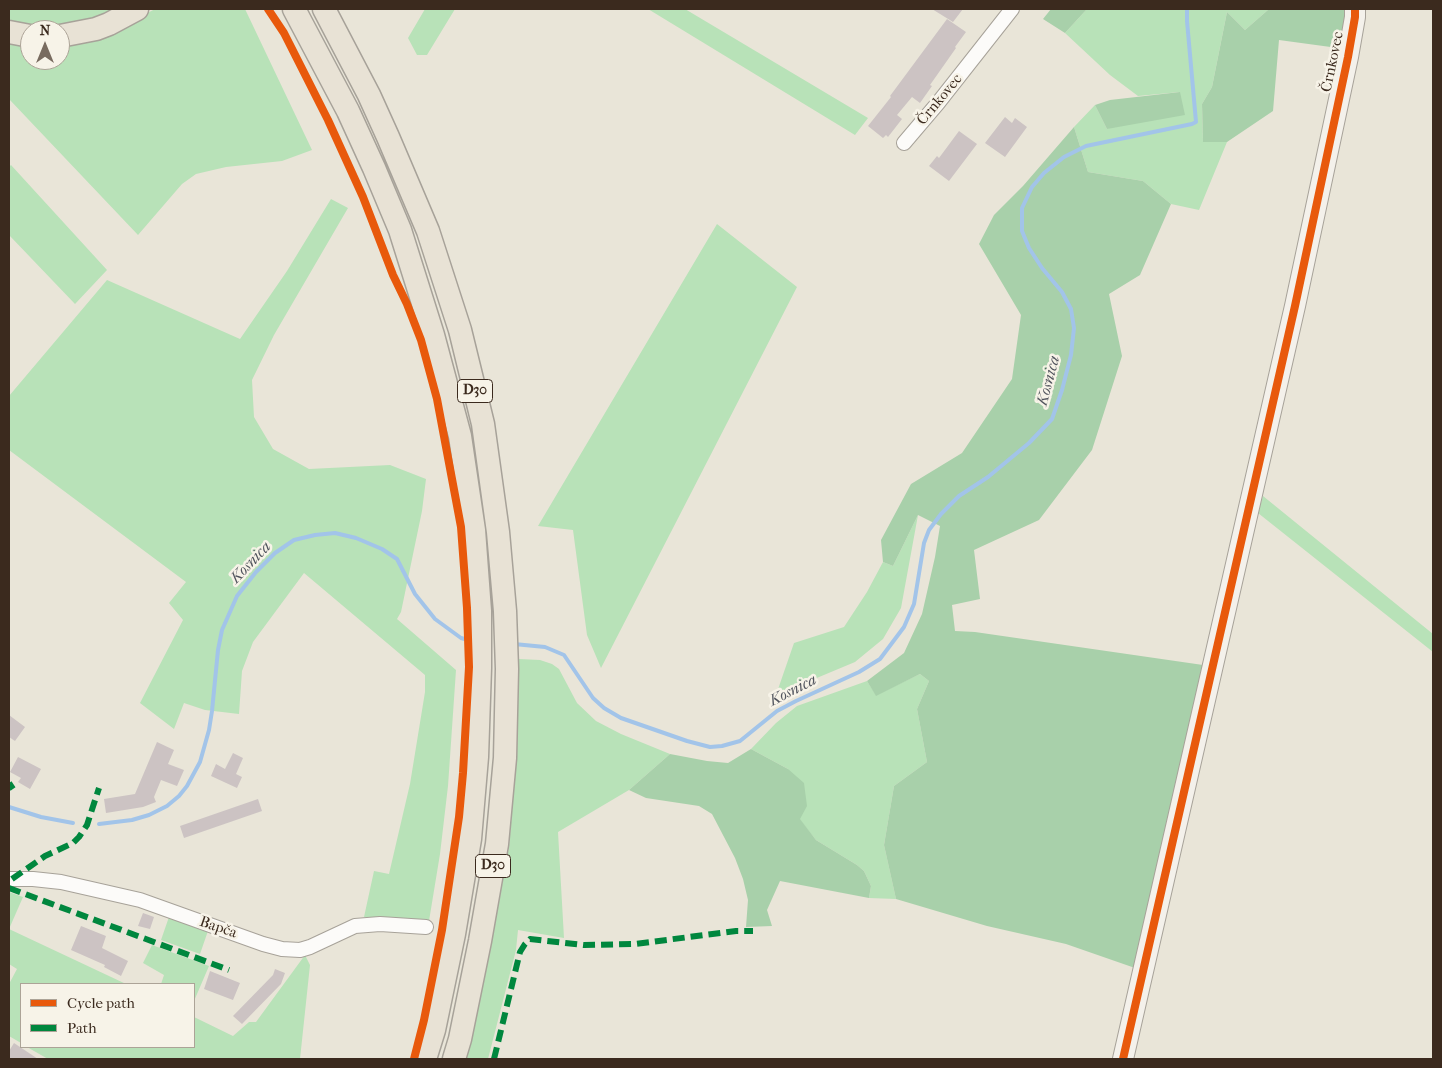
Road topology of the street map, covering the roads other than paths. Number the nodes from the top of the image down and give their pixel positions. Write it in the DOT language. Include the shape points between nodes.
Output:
graph roads {
  1 [pos="137,9"];
  2 [pos="282,9"];
  3 [pos="294,9"];
  4 [pos="324,9"];
  5 [pos="336,9"];
  6 [pos="1012,9"];
  7 [pos="1355,9"];
  8 [pos="70,34"];
  9 [pos="343,46"];
  10 [pos="317,52"];
  11 [pos="904,143"];
  12 [pos="9,879"];
  13 [pos="426,927"];
  14 [pos="425,1059"];
  15 [pos="454,1059"];
  16 [pos="1123,1059"];
  1 -- 8 [label="main road" via="96,29"];
  2 -- 10 [label="main road"];
  3 -- 10 [label="main road, D30"];
  4 -- 9 [label="main road, D30"];
  5 -- 9 [label="main road"];
  6 -- 11 [label="street, Črnkovec"];
  7 -- 16 [label="main road, Črnkovec" via="1352,37 1295,306"];
  9 -- 15 [label="main road, D30" via="369,94 407,180 460,330 483,424 498,532 507,669 497,844"];
  10 -- 14 [label="main road, D30" via="352,119 396,221 418,284 460,436 474,530 480,668 470,839 454,934"];
  12 -- 13 [label="street, Bapča" via="61,882 131,898 282,949 310,947 355,926"];
}
